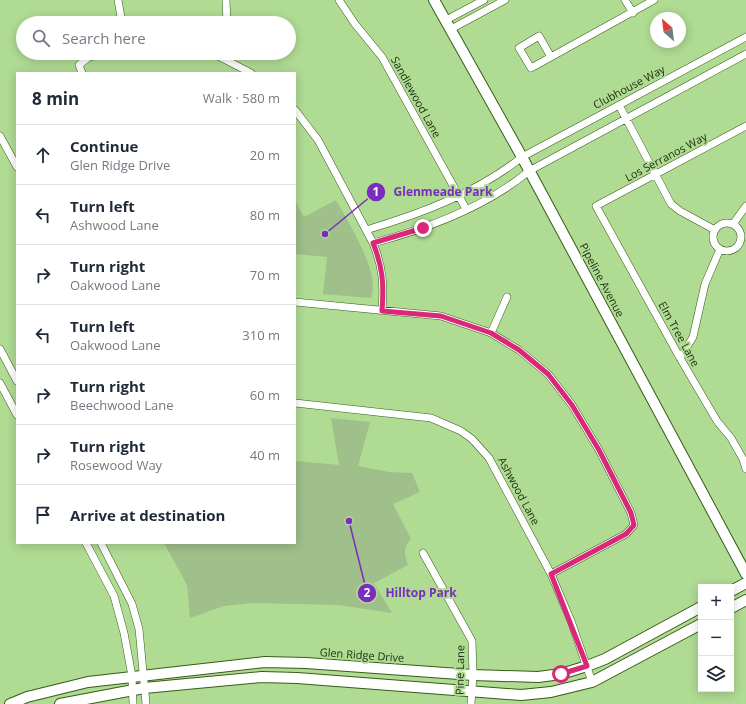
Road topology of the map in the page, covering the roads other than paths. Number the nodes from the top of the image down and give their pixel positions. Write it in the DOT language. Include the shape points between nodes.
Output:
graph roads {
  1 [pos="118,0"];
  2 [pos="226,0"];
  3 [pos="339,0"];
  4 [pos="434,0"];
  5 [pos="484,0"];
  6 [pos="505,0"];
  7 [pos="625,0"];
  8 [pos="654,0"];
  9 [pos="474,5"];
  10 [pos="480,13"];
  11 [pos="632,13"];
  12 [pos="121,16"];
  13 [pos="227,16"];
  14 [pos="448,25"];
  15 [pos="746,37"];
  16 [pos="746,54"];
  17 [pos="552,57"];
  18 [pos="86,60"];
  19 [pos="229,60"];
  20 [pos="82,72"];
  21 [pos="249,72"];
  22 [pos="619,105"];
  23 [pos="296,111"];
  24 [pos="626,118"];
  25 [pos="746,126"];
  26 [pos="0,136"];
  27 [pos="522,157"];
  28 [pos="16,165"];
  29 [pos="529,171"];
  30 [pos="655,175"];
  31 [pos="458,196"];
  32 [pos="596,206"];
  33 [pos="746,206"];
  34 [pos="466,209"];
  35 [pos="733,224"];
  36 [pos="366,230"];
  37 [pos="715,230"];
  38 [pos="373,243"];
  39 [pos="739,244"];
  40 [pos="746,248"];
  41 [pos="720,249"];
  42 [pos="507,297"];
  43 [pos="296,302"];
  44 [pos="382,311"];
  45 [pos="491,333"];
  46 [pos="0,349"];
  47 [pos="680,358"];
  48 [pos="16,379"];
  49 [pos="0,383"];
  50 [pos="296,403"];
  51 [pos="16,413"];
  52 [pos="746,469"];
  53 [pos="87,544"];
  54 [pos="102,544"];
  55 [pos="423,553"];
  56 [pos="551,574"];
  57 [pos="746,574"];
  58 [pos="746,583"];
  59 [pos="734,589"];
  60 [pos="746,600"];
  61 [pos="734,606"];
  62 [pos="698,609"];
  63 [pos="698,626"];
  64 [pos="587,666"];
  65 [pos="143,674"];
  66 [pos="474,675"];
  67 [pos="132,676"];
  68 [pos="592,682"];
  69 [pos="144,688"];
  70 [pos="471,690"];
  71 [pos="131,691"];
  72 [pos="10,704"];
  73 [pos="60,704"];
  74 [pos="133,704"];
  75 [pos="146,704"];
  76 [pos="471,704"];
  1 -- 12 [label="street"];
  2 -- 13 [label="street"];
  3 -- 31 [label="street, Sandlewood Lane" via="382,57"];
  4 -- 14 [label="street, Pipeline Avenue"];
  5 -- 9 [label="street"];
  6 -- 10 [label="street"];
  7 -- 11 [label="street"];
  8 -- 11 [label="street"];
  9 -- 10 [label="street"];
  9 -- 14 [label="street"];
  10 -- 14 [label="street"];
  11 -- 17 [label="street"];
  14 -- 27 [label="street, Pipeline Avenue"];
  15 -- 22 [label="street, Clubhouse Way"];
  16 -- 24 [label="street"];
  17 -- 17 [label="street" via="531,68 519,48 539,36"];
  18 -- 20 [label="street" via="80,65"];
  19 -- 21 [label="street"];
  22 -- 24 [label="street"];
  22 -- 27 [label="street, Clubhouse Way"];
  23 -- 36 [label="street" via="318,140"];
  24 -- 29 [label="street"];
  24 -- 30 [label="street"];
  25 -- 30 [label="street, Los Serranos Way"];
  26 -- 28 [label="street"];
  27 -- 29 [label="street, Pipeline Avenue"];
  27 -- 31 [label="street, Clubhouse Way" via="509,168"];
  29 -- 34 [label="street" via="516,182"];
  29 -- 57 [label="street, Pipeline Avenue"];
  30 -- 32 [label="street, Los Serranos Way"];
  30 -- 37 [label="street" via="671,204"];
  31 -- 34 [label="street, Sandlewood Lane"];
  31 -- 36 [label="street, Clubhouse Way" via="416,214"];
  32 -- 47 [label="street, Elm Tree Lane"];
  33 -- 35 [label="street"];
  34 -- 38 [label="street" via="423,228"];
  35 -- 37 [label="street" via="724,223"];
  35 -- 39 [label="street" via="740,232"];
  36 -- 38 [label="street"];
  37 -- 41 [label="street" via="714,241"];
  38 -- 44 [label="street" via="384,284"];
  39 -- 40 [label="street"];
  39 -- 41 [label="street" via="731,250"];
  41 -- 47 [label="street" via="705,284 694,337"];
  42 -- 45 [label="street"];
  43 -- 44 [label="street"];
  44 -- 45 [label="street" via="441,316"];
  45 -- 56 [label="street" via="519,350 548,374 572,405 599,450 631,513 634,525 626,534"];
  46 -- 48 [label="street"];
  47 -- 52 [label="street, Elm Tree Lane" via="717,421 731,438"];
  49 -- 51 [label="street"];
  50 -- 56 [label="street, Ashwood Lane" via="430,418 461,431 489,458"];
  53 -- 67 [label="street" via="114,596"];
  54 -- 65 [label="street" via="132,604 139,629"];
  55 -- 66 [label="street, Pine Lane" via="472,642"];
  56 -- 64 [label="street, Ashwood Lane"];
  58 -- 59 [label="street"];
  60 -- 61 [label="street"];
  62 -- 64 [label="street, Glen Ridge Drive" via="605,659"];
  63 -- 68 [label="street"];
  64 -- 66 [label="street, Glen Ridge Drive" via="561,674 538,677"];
  64 -- 68 [label="street, Ashwood Lane"];
  65 -- 66 [label="street, Glen Ridge Drive" via="265,662"];
  65 -- 67 [label="street, Glen Ridge Drive"];
  65 -- 69 [label="street"];
  66 -- 70 [label="street, Pine Lane"];
  67 -- 71 [label="street"];
  67 -- 72 [label="street, Glen Ridge Drive" via="58,688"];
  68 -- 70 [label="street" via="552,692 521,695"];
  69 -- 70 [label="street" via="262,677"];
  69 -- 71 [label="street"];
  69 -- 75 [label="street"];
  70 -- 76 [label="street, Pine Lane"];
  71 -- 73 [label="street"];
  71 -- 74 [label="street"];
}
